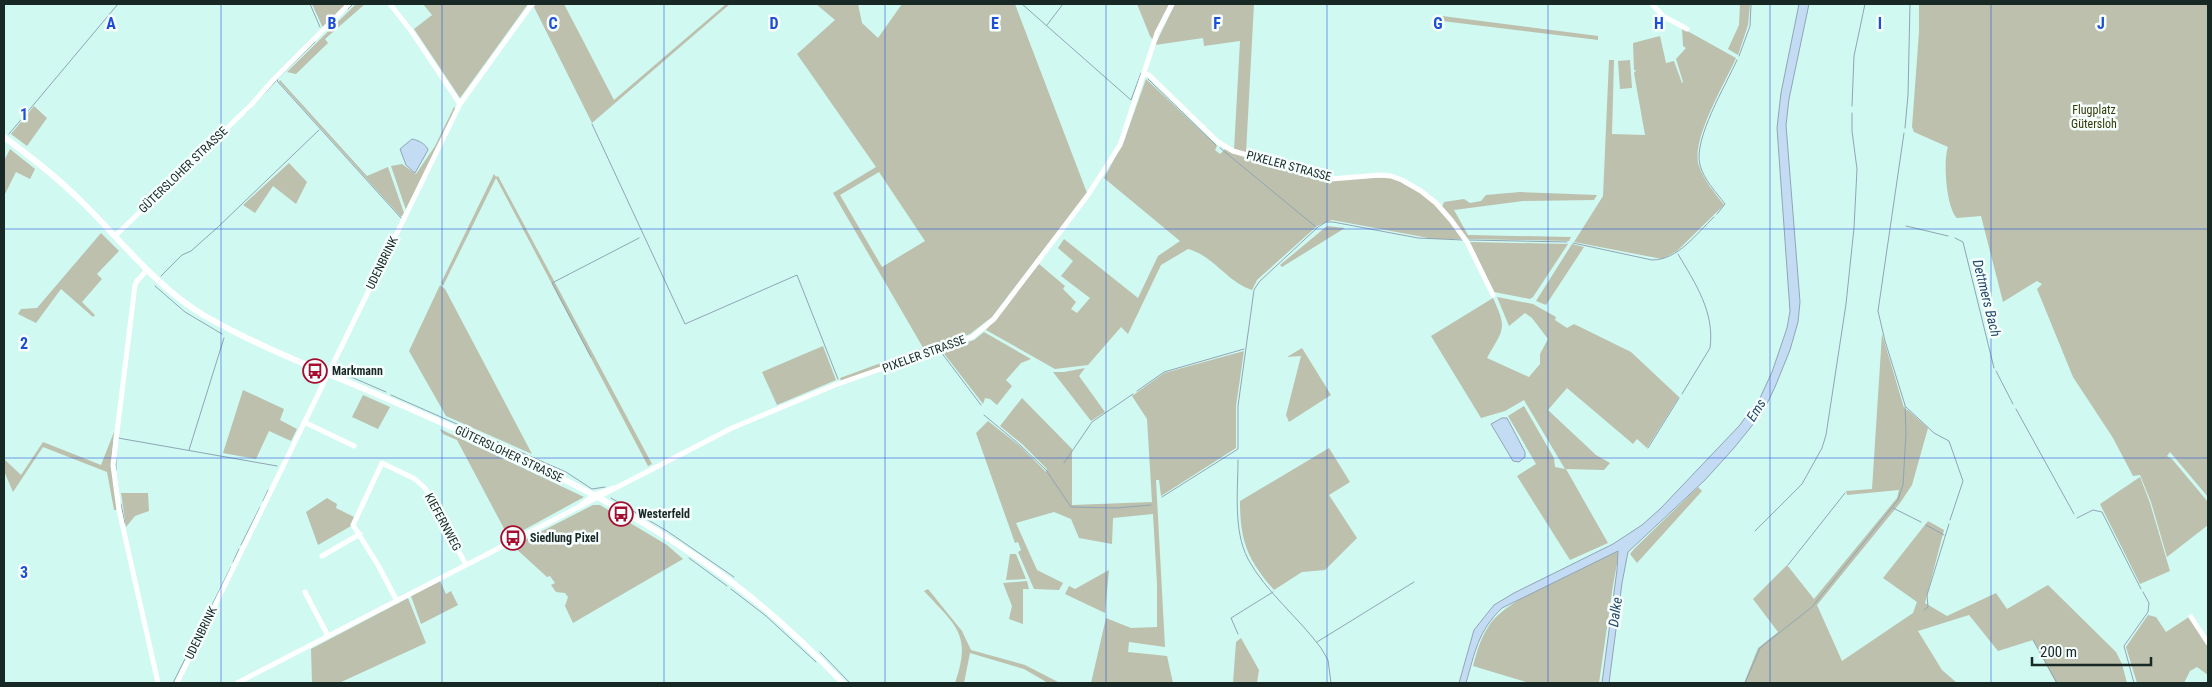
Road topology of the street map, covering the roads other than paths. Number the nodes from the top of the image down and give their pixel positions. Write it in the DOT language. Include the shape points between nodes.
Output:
graph roads {
  1 [pos="349,4"];
  2 [pos="390,4"];
  3 [pos="532,4"];
  4 [pos="1172,4"];
  5 [pos="1652,4"];
  6 [pos="1687,29"];
  7 [pos="1144,74"];
  8 [pos="460,104"];
  9 [pos="4,137"];
  10 [pos="115,236"];
  11 [pos="147,270"];
  12 [pos="1493,295"];
  13 [pos="328,373"];
  14 [pos="304,422"];
  15 [pos="354,446"];
  16 [pos="597,496"];
  17 [pos="360,534"];
  18 [pos="322,556"];
  19 [pos="466,565"];
  20 [pos="305,592"];
  21 [pos="397,601"];
  22 [pos="2191,617"];
  23 [pos="328,636"];
  24 [pos="2208,643"];
  25 [pos="158,683"];
  26 [pos="176,683"];
  27 [pos="237,683"];
  28 [pos="843,683"];
  1 -- 10 [label="street, GÜTERSLOHER STRASSE" via="252,104"];
  2 -- 8 [label="street"];
  3 -- 8 [label="street, UDENBRINK"];
  4 -- 7 [label="street, PIXELER STRASSE" via="1157,33"];
  5 -- 6 [label="street" via="1663,16"];
  7 -- 12 [label="street, PIXELER STRASSE" via="1149,75 1218,142 1233,151 1331,179 1380,175 1396,178 1421,190 1464,236"];
  7 -- 16 [label="street, PIXELER STRASSE" via="1122,140 1102,175 994,319 981,331 740,425"];
  8 -- 13 [label="street, UDENBRINK"];
  9 -- 10 [label="main road, GÜTERSLOHER STRASSE" via="63,183"];
  10 -- 11 [label="main road, GÜTERSLOHER STRASSE"];
  11 -- 13 [label="main road, GÜTERSLOHER STRASSE" via="172,293 204,315"];
  11 -- 25 [label="street" via="135,286 113,465 119,510"];
  13 -- 14 [label="street, UDENBRINK"];
  13 -- 16 [label="main road, GÜTERSLOHER STRASSE"];
  14 -- 15 [label="street"];
  14 -- 26 [label="street, UDENBRINK"];
  16 -- 19 [label="street"];
  16 -- 28 [label="main road, GÜTERSLOHER STRASSE" via="664,535 724,576 776,617"];
  17 -- 18 [label="street"];
  17 -- 19 [label="street, KIEFERNWEG" via="353,523 382,463 426,488"];
  17 -- 21 [label="street, KIEFERNWEG"];
  19 -- 21 [label="street"];
  20 -- 23 [label="street"];
  21 -- 23 [label="street"];
  22 -- 24 [label="street"];
  23 -- 27 [label="street"];
}
